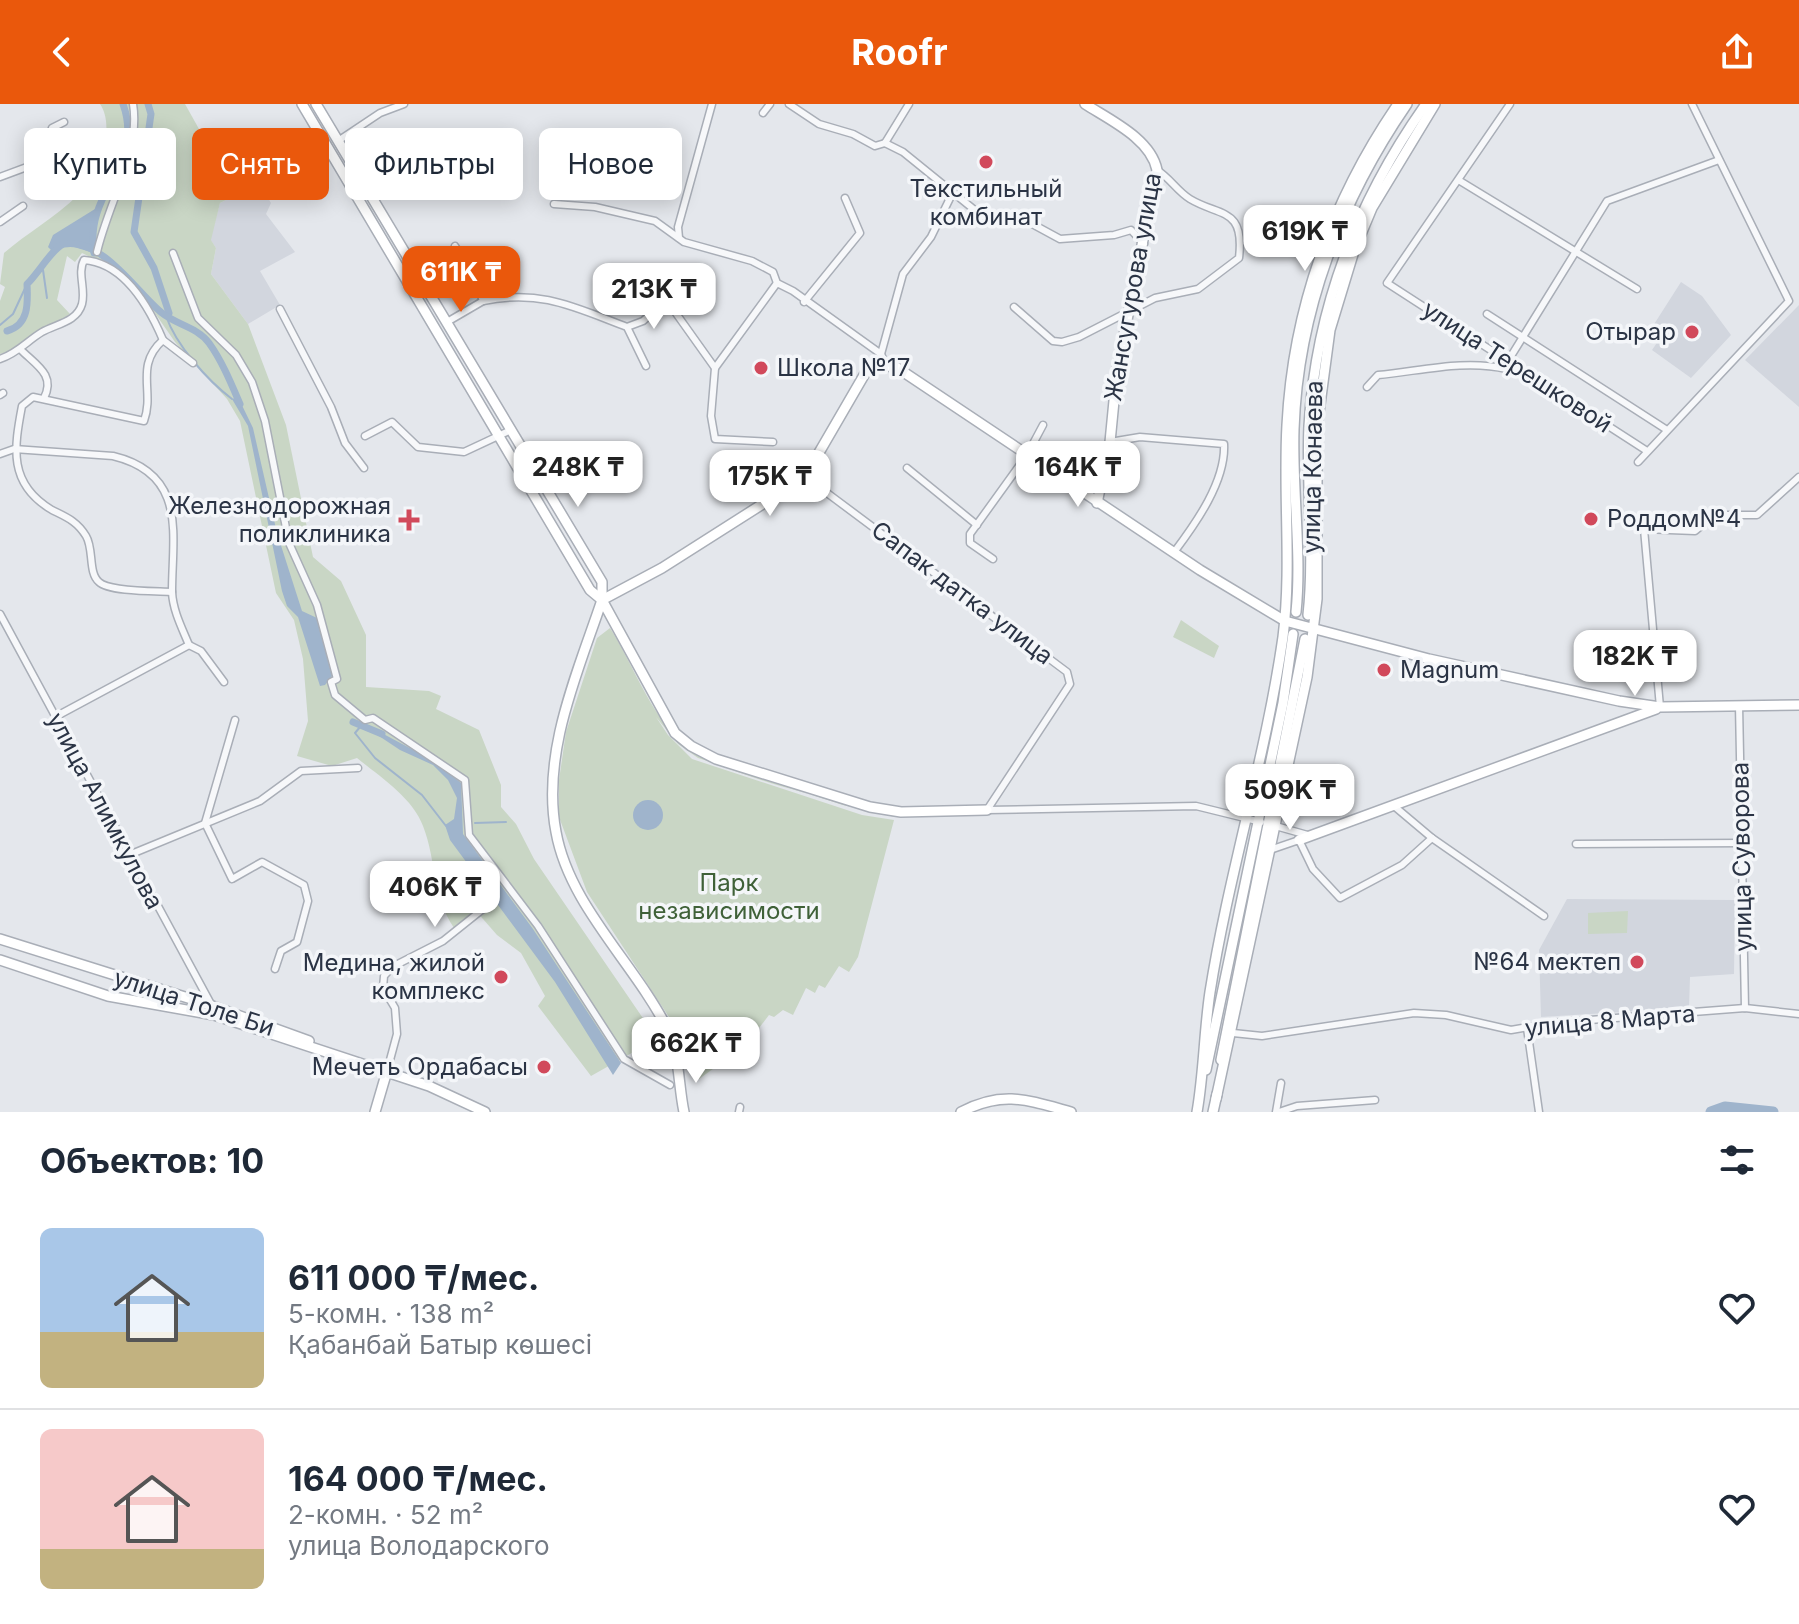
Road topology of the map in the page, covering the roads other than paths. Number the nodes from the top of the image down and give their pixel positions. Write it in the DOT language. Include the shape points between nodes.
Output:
graph roads {
  1 [pos="133,104"];
  2 [pos="302,104"];
  3 [pos="316,104"];
  4 [pos="404,104"];
  5 [pos="712,104"];
  6 [pos="770,104"];
  7 [pos="789,104"];
  8 [pos="909,104"];
  9 [pos="1085,104"];
  10 [pos="1398,104"];
  11 [pos="1407,104"];
  12 [pos="1426,104"];
  13 [pos="1435,104"];
  14 [pos="1510,104"];
  15 [pos="1692,104"];
  16 [pos="763,113"];
  17 [pos="64,122"];
  18 [pos="338,141"];
  19 [pos="885,143"];
  20 [pos="1719,160"];
  21 [pos="1157,170"];
  22 [pos="0,177"];
  23 [pos="1460,181"];
  24 [pos="953,192"];
  25 [pos="845,198"];
  26 [pos="554,204"];
  27 [pos="23,206"];
  28 [pos="0,222"];
  29 [pos="679,238"];
  30 [pos="1144,244"];
  31 [pos="455,246"];
  32 [pos="97,252"];
  33 [pos="173,253"];
  34 [pos="1575,253"];
  35 [pos="777,283"];
  36 [pos="1637,289"];
  37 [pos="483,301"];
  38 [pos="804,302"];
  39 [pos="1014,307"];
  40 [pos="280,309"];
  41 [pos="1131,311"];
  42 [pos="1487,314"];
  43 [pos="447,322"];
  44 [pos="627,327"];
  45 [pos="1522,339"];
  46 [pos="163,340"];
  47 [pos="21,350"];
  48 [pos="881,354"];
  49 [pos="0,359"];
  50 [pos="1508,361"];
  51 [pos="193,363"];
  52 [pos="886,365"];
  53 [pos="646,366"];
  54 [pos="715,368"];
  55 [pos="1367,387"];
  56 [pos="44,398"];
  57 [pos="1043,425"];
  58 [pos="511,430"];
  59 [pos="1667,430"];
  60 [pos="365,436"];
  61 [pos="499,437"];
  62 [pos="773,442"];
  63 [pos="1110,442"];
  64 [pos="14,449"];
  65 [pos="1647,451"];
  66 [pos="0,454"];
  67 [pos="1027,455"];
  68 [pos="1638,462"];
  69 [pos="364,468"];
  70 [pos="907,468"];
  71 [pos="803,475"];
  72 [pos="1799,477"];
  73 [pos="1097,503"];
  74 [pos="977,525"];
  75 [pos="1175,551"];
  76 [pos="993,559"];
  77 [pos="172,592"];
  78 [pos="602,600"];
  79 [pos="0,614"];
  80 [pos="1289,615"];
  81 [pos="1308,615"];
  82 [pos="1296,630"];
  83 [pos="1314,630"];
  84 [pos="1305,639"];
  85 [pos="189,645"];
  86 [pos="224,682"];
  87 [pos="1739,705"];
  88 [pos="1799,705"];
  89 [pos="1660,707"];
  90 [pos="55,717"];
  91 [pos="235,720"];
  92 [pos="358,768"];
  93 [pos="1394,806"];
  94 [pos="987,810"];
  95 [pos="1246,818"];
  96 [pos="205,823"];
  97 [pos="1267,824"];
  98 [pos="1311,836"];
  99 [pos="1432,838"];
  100 [pos="1299,840"];
  101 [pos="1743,843"];
  102 [pos="1576,844"];
  103 [pos="1270,850"];
  104 [pos="129,855"];
  105 [pos="488,905"];
  106 [pos="1544,916"];
  107 [pos="0,939"];
  108 [pos="0,960"];
  109 [pos="275,969"];
  110 [pos="212,1006"];
  111 [pos="1745,1008"];
  112 [pos="1799,1014"];
  113 [pos="1527,1028"];
  114 [pos="1233,1033"];
  115 [pos="387,1071"];
  116 [pos="1281,1083"];
  117 [pos="670,1085"];
  118 [pos="1200,1093"];
  119 [pos="1216,1099"];
  120 [pos="1375,1100"];
  121 [pos="375,1112"];
  122 [pos="485,1112"];
  123 [pos="684,1112"];
  124 [pos="961,1112"];
  125 [pos="1071,1112"];
  126 [pos="1195,1112"];
  127 [pos="1213,1112"];
  128 [pos="1278,1112"];
  129 [pos="1539,1112"];
  1 -- 32 [label="street" via="133,148"];
  2 -- 61 [label="main road"];
  3 -- 18 [label="main road"];
  4 -- 18 [label="street"];
  5 -- 29 [label="street"];
  6 -- 16 [label="street"];
  7 -- 19 [label="street" via="827,128 875,146"];
  8 -- 19 [label="street"];
  9 -- 21 [label="main road, Жансугурова улица" via="1141,143"];
  10 -- 80 [label="main road, улица Конаева" via="1345,195 1300,323 1287,426"];
  11 -- 80 [label="main road, улица Конаева" via="1352,198 1307,325 1294,426"];
  12 -- 81 [label="main road, улица Конаева" via="1365,204 1322,328 1309,427"];
  13 -- 83 [label="main road" via="1372,208 1330,330 1317,427"];
  14 -- 23 [label="street"];
  15 -- 20 [label="street"];
  17 -- 22 [label="street" via="52,128 46,159"];
  18 -- 43 [label="main road"];
  19 -- 24 [label="street"];
  20 -- 34 [label="street" via="1607,201"];
  20 -- 59 [label="street" via="1789,301"];
  21 -- 30 [label="main road, Жансугурова улица"];
  21 -- 41 [label="street" via="1192,200 1219,208 1232,221 1239,232 1239,258 1198,289 1155,298"];
  23 -- 34 [label="street"];
  23 -- 50 [label="street, улица Терешковой" via="1387,283"];
  24 -- 30 [label="street" via="982,216 1025,220 1060,239 1131,230"];
  24 -- 48 [label="street" via="931,237 903,274"];
  25 -- 38 [label="street" via="859,236"];
  26 -- 29 [label="street" via="655,221"];
  27 -- 28 [label="street"];
  29 -- 35 [label="street" via="752,261 773,272"];
  30 -- 41 [label="main road, Жансугурова улица"];
  31 -- 37 [label="street"];
  33 -- 117 [label="street" via="198,318 236,355 252,382 289,543 317,605 337,679 331,682 335,695 365,720 376,720 465,780 469,835 538,926 624,1059"];
  34 -- 36 [label="street"];
  34 -- 45 [label="street"];
  35 -- 38 [label="street"];
  35 -- 54 [label="street"];
  37 -- 43 [label="street"];
  37 -- 44 [label="street" via="517,294 541,297"];
  38 -- 48 [label="street"];
  39 -- 41 [label="street" via="1057,343"];
  40 -- 69 [label="street" via="345,443"];
  41 -- 63 [label="main road, Жансугурова улица" via="1111,404"];
  42 -- 45 [label="street"];
  43 -- 58 [label="main road"];
  44 -- 53 [label="street"];
  44 -- 54 [label="street" via="643,321 665,297"];
  45 -- 50 [label="street"];
  45 -- 59 [label="street"];
  46 -- 47 [label="street" via="135,291 115,271 84,260 78,311"];
  46 -- 51 [label="street"];
  46 -- 56 [label="street" via="153,349 144,379 144,421"];
  47 -- 49 [label="street"];
  47 -- 56 [label="street" via="49,378"];
  48 -- 52 [label="street"];
  50 -- 55 [label="street" via="1507,369 1480,363 1378,375"];
  50 -- 65 [label="street, улица Терешковой"];
  52 -- 67 [label="main road"];
  52 -- 71 [label="main road" via="867,370"];
  54 -- 62 [label="street" via="715,439"];
  56 -- 64 [label="street" via="33,397 22,406"];
  57 -- 67 [label="street"];
  58 -- 61 [label="street"];
  58 -- 78 [label="main road" via="602,582"];
  59 -- 65 [label="street"];
  60 -- 61 [label="street" via="392,422 418,447 464,452"];
  61 -- 78 [label="main road" via="590,590"];
  63 -- 73 [label="main road, Жансугурова улица"];
  63 -- 75 [label="street" via="1140,437 1224,444 1216,483"];
  64 -- 66 [label="street"];
  64 -- 77 [label="street" via="16,467 29,488 85,534 99,582"];
  64 -- 77 [label="street" via="113,456 152,476 174,516"];
  65 -- 68 [label="street"];
  67 -- 73 [label="main road"];
  67 -- 74 [label="street"];
  70 -- 74 [label="street"];
  71 -- 78 [label="main road" via="662,568"];
  71 -- 94 [label="street, Сапак датка улица" via="1067,672 1070,684"];
  72 -- 89 [label="street" via="1757,515 1714,515 1695,531 1644,529"];
  73 -- 75 [label="main road"];
  74 -- 76 [label="street" via="969,541"];
  75 -- 80 [label="main road"];
  77 -- 85 [label="street"];
  78 -- 94 [label="main road" via="663,716 691,746 716,759 886,811"];
  78 -- 123 [label="main road" via="562,726 554,771 556,834 584,898 668,1030"];
  79 -- 90 [label="street, улица Алимкулова"];
  80 -- 82 [label="main road"];
  80 -- 95 [label="main road"];
  82 -- 83 [label="main road"];
  82 -- 97 [label="main road"];
  83 -- 89 [label="main road" via="1540,685"];
  83 -- 97 [label="main road" via="1307,677"];
  84 -- 97 [label="main road"];
  85 -- 86 [label="street" via="201,651"];
  85 -- 90 [label="street"];
  87 -- 88 [label="main road"];
  87 -- 89 [label="main road"];
  87 -- 101 [label="street, улица Суворова"];
  89 -- 93 [label="main road"];
  90 -- 104 [label="street, улица Алимкулова"];
  91 -- 96 [label="street"];
  92 -- 96 [label="street" via="301,771 260,801"];
  93 -- 98 [label="main road"];
  93 -- 99 [label="street"];
  94 -- 95 [label="street" via="1196,806"];
  95 -- 97 [label="street"];
  95 -- 118 [label="main road" via="1210,993"];
  96 -- 104 [label="street"];
  96 -- 109 [label="street" via="232,879 262,862 304,885 308,901 297,942 281,951"];
  97 -- 98 [label="street"];
  97 -- 103 [label="main road"];
  97 -- 118 [label="main road"];
  97 -- 119 [label="main road"];
  98 -- 100 [label="main road"];
  99 -- 100 [label="street" via="1402,865 1340,898 1313,869"];
  99 -- 106 [label="street"];
  100 -- 103 [label="street"];
  101 -- 102 [label="street"];
  101 -- 111 [label="street, улица Суворова"];
  103 -- 114 [label="main road"];
  104 -- 110 [label="street, улица Алимкулова"];
  105 -- 115 [label="street" via="443,941 392,967 382,981 395,1008 397,1034"];
  107 -- 110 [label="main road, улица Толе Би"];
  108 -- 115 [label="main road, улица Толе Би" via="108,996 214,1015"];
  110 -- 115 [label="main road, улица Толе Би"];
  111 -- 112 [label="street, улица 8 Марта"];
  111 -- 113 [label="street, улица 8 Марта"];
  113 -- 114 [label="street, улица 8 Марта" via="1511,1030 1414,1013 1262,1036"];
  113 -- 129 [label="street"];
  114 -- 119 [label="main road"];
  115 -- 121 [label="main road"];
  115 -- 122 [label="main road, улица Толе Би"];
  116 -- 128 [label="street"];
  118 -- 126 [label="main road"];
  119 -- 127 [label="main road"];
  120 -- 128 [label="street"];
  124 -- 125 [label="main road" via="985,1100 1005,1098"];
}
